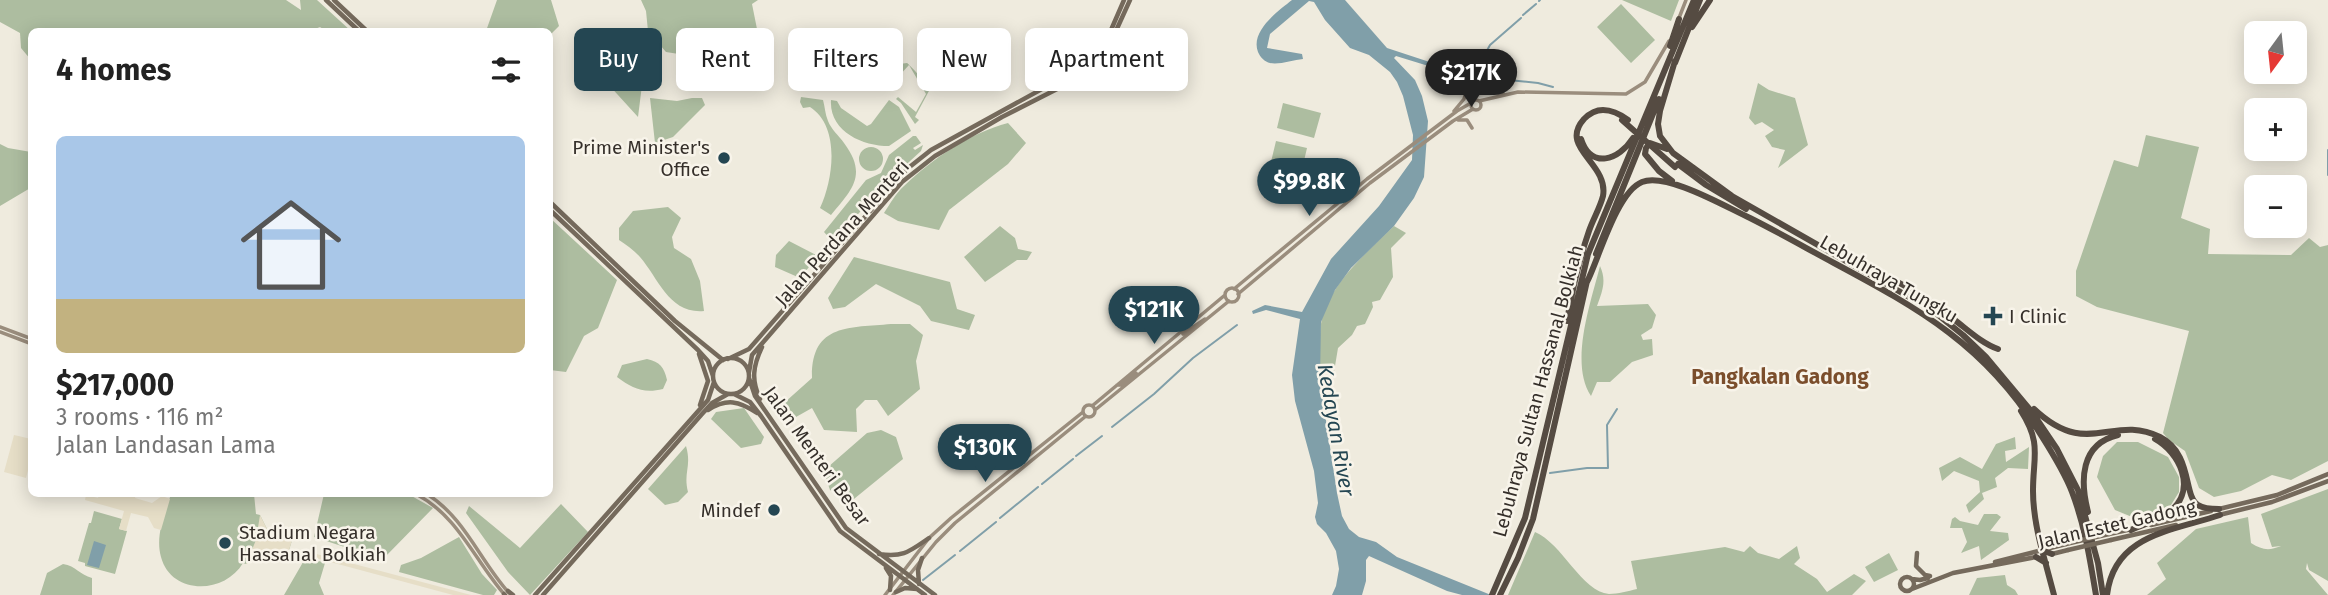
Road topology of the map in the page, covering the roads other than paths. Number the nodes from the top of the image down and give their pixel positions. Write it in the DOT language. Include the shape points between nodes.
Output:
graph roads {
  1 [pos="326,0"];
  2 [pos="334,0"];
  3 [pos="1124,0"];
  4 [pos="1130,0"];
  5 [pos="1686,0"];
  6 [pos="1694,0"];
  7 [pos="1700,0"];
  8 [pos="1710,0"];
  9 [pos="1123,17"];
  10 [pos="1679,19"];
  11 [pos="355,28"];
  12 [pos="364,28"];
  13 [pos="1118,28"];
  14 [pos="1120,28"];
  15 [pos="1681,47"];
  16 [pos="1675,61"];
  17 [pos="1474,64"];
  18 [pos="1472,72"];
  19 [pos="1053,91"];
  20 [pos="1655,91"];
  21 [pos="1518,92"];
  22 [pos="1479,101"];
  23 [pos="1471,103"];
  24 [pos="1473,109"];
  25 [pos="1448,118"];
  26 [pos="1453,121"];
  27 [pos="1641,125"];
  28 [pos="1472,128"];
  29 [pos="1673,153"];
  30 [pos="1588,156"];
  31 [pos="1677,166"];
  32 [pos="1686,189"];
  33 [pos="553,205"];
  34 [pos="553,213"];
  35 [pos="868,220"];
  36 [pos="1761,224"];
  37 [pos="1790,230"];
  38 [pos="836,249"];
  39 [pos="1850,263"];
  40 [pos="1587,282"];
  41 [pos="1234,289"];
  42 [pos="1238,294"];
  43 [pos="1225,295"];
  44 [pos="1229,301"];
  45 [pos="1208,319"];
  46 [pos="673,324"];
  47 [pos="0,329"];
  48 [pos="1179,334"];
  49 [pos="1963,335"];
  50 [pos="28,340"];
  51 [pos="765,340"];
  52 [pos="1999,345"];
  53 [pos="698,350"];
  54 [pos="1563,358"];
  55 [pos="726,360"];
  56 [pos="1144,370"];
  57 [pos="749,376"];
  58 [pos="714,379"];
  59 [pos="2001,380"];
  60 [pos="1117,385"];
  61 [pos="731,394"];
  62 [pos="1094,408"];
  63 [pos="764,410"];
  64 [pos="700,412"];
  65 [pos="1085,414"];
  66 [pos="761,416"];
  67 [pos="796,456"];
  68 [pos="1023,468"];
  69 [pos="2328,474"];
  70 [pos="802,475"];
  71 [pos="1001,477"];
  72 [pos="2328,481"];
  73 [pos="421,497"];
  74 [pos="432,497"];
  75 [pos="831,507"];
  76 [pos="2219,512"];
  77 [pos="951,518"];
  78 [pos="955,523"];
  79 [pos="2131,530"];
  80 [pos="840,531"];
  81 [pos="2110,537"];
  82 [pos="929,538"];
  83 [pos="2067,547"];
  84 [pos="1917,553"];
  85 [pos="878,554"];
  86 [pos="2042,556"];
  87 [pos="922,558"];
  88 [pos="2098,564"];
  89 [pos="886,566"];
  90 [pos="904,577"];
  91 [pos="1932,577"];
  92 [pos="1912,579"];
  93 [pos="918,587"];
  94 [pos="1912,589"];
  95 [pos="893,592"];
  96 [pos="508,594"];
  97 [pos="1497,594"];
  98 [pos="535,595"];
  99 [pos="543,595"];
  100 [pos="885,595"];
  101 [pos="925,595"];
  102 [pos="935,595"];
  103 [pos="2054,595"];
  104 [pos="2096,595"];
  105 [pos="2105,595"];
  1 -- 11 [label="main road"];
  2 -- 12 [label="main road"];
  3 -- 38 [label="main road, Jalan Perdana Menteri" via="1108,37 1082,67 923,156 895,180"];
  4 -- 9 [label="main road, Jalan Perdana Menteri"];
  5 -- 10 [label="main road"];
  6 -- 20 [label="highway, Lebuhraya Sultan Hassanal Bolkiah"];
  7 -- 15 [label="highway, Lebuhraya Sultan Hassanal Bolkiah"];
  8 -- 15 [label="highway"];
  9 -- 13 [label="main road, Jalan Perdana Menteri"];
  9 -- 14 [label="main road"];
  10 -- 20 [label="highway"];
  10 -- 21 [label="main road" via="1651,73 1633,91 1619,95"];
  15 -- 16 [label="highway, Lebuhraya Sultan Hassanal Bolkiah"];
  16 -- 29 [label="highway" via="1658,124 1660,136"];
  16 -- 40 [label="highway, Lebuhraya Sultan Hassanal Bolkiah" via="1615,202"];
  17 -- 21 [label="main road" via="1475,80 1483,90"];
  18 -- 25 [label="main road" via="1464,99"];
  19 -- 35 [label="main road, Jalan Perdana Menteri" via="935,156 902,182"];
  20 -- 27 [label="highway, Lebuhraya Sultan Hassanal Bolkiah"];
  21 -- 22 [label="main road"];
  22 -- 23 [label="main road"];
  22 -- 24 [label="main road" via="1479,109"];
  23 -- 24 [label="main road"];
  23 -- 25 [label="main road"];
  24 -- 26 [label="main road"];
  25 -- 41 [label="main road"];
  26 -- 28 [label="main road" via="1467,120"];
  26 -- 42 [label="main road" via="1370,183"];
  27 -- 30 [label="highway" via="1617,155"];
  27 -- 54 [label="highway, Lebuhraya Sultan Hassanal Bolkiah" via="1588,254"];
  29 -- 32 [label="highway" via="1650,143 1645,154 1665,176"];
  29 -- 37 [label="highway" via="1713,184"];
  30 -- 31 [label="highway, bridge" via="1581,131 1589,119 1604,114 1629,125"];
  30 -- 54 [label="highway" via="1600,172 1603,193 1577,271"];
  31 -- 36 [label="highway" via="1714,196"];
  31 -- 37 [label="highway" via="1728,199"];
  32 -- 36 [label="highway"];
  32 -- 40 [label="highway" via="1662,180 1635,186 1623,202"];
  33 -- 46 [label="main road"];
  34 -- 46 [label="main road"];
  35 -- 38 [label="main road"];
  35 -- 51 [label="main road, Jalan Perdana Menteri"];
  36 -- 59 [label="highway, Lebuhraya Tungku" via="1928,316"];
  37 -- 39 [label="highway, Lebuhraya Tungku"];
  38 -- 55 [label="main road, Jalan Perdana Menteri" via="749,349"];
  39 -- 49 [label="highway, Lebuhraya Tungku" via="1910,296"];
  39 -- 52 [label="highway" via="1900,283 1986,344"];
  40 -- 97 [label="highway, Lebuhraya Sultan Hassanal Bolkiah" via="1533,519"];
  41 -- 42 [label="main road"];
  41 -- 43 [label="main road"];
  42 -- 44 [label="main road" via="1235,301"];
  43 -- 44 [label="main road"];
  43 -- 48 [label="main road"];
  44 -- 45 [label="main road"];
  45 -- 48 [label="main road"];
  45 -- 56 [label="main road"];
  46 -- 53 [label="main road"];
  46 -- 55 [label="main road"];
  47 -- 50 [label="main road"];
  48 -- 60 [label="main road"];
  49 -- 76 [label="highway" via="1996,363 2042,416 2063,431 2088,435 2140,430 2164,439 2179,455 2194,502"];
  49 -- 88 [label="highway, Lebuhraya Tungku" via="2005,377 2057,449 2078,490"];
  51 -- 57 [label="main road, Jalan Perdana Menteri" via="752,355"];
  51 -- 63 [label="main road" via="753,372"];
  53 -- 58 [label="main road"];
  53 -- 64 [label="main road" via="708,381"];
  54 -- 97 [label="highway, Lebuhraya Sultan Hassanal Bolkiah" via="1525,518"];
  55 -- 57 [label="main road" via="740,361"];
  55 -- 58 [label="main road" via="716,366"];
  56 -- 60 [label="main road"];
  56 -- 62 [label="main road"];
  57 -- 61 [label="main road" via="744,389"];
  57 -- 63 [label="main road, Jalan Menteri Besar"];
  58 -- 61 [label="main road" via="719,390"];
  58 -- 64 [label="main road"];
  59 -- 86 [label="highway" via="2036,443 2033,490"];
  59 -- 104 [label="highway, Lebuhraya Tungku" via="2028,414 2072,491 2089,549"];
  60 -- 62 [label="main road"];
  61 -- 64 [label="main road"];
  61 -- 66 [label="main road, Jalan Menteri Besar" via="750,402"];
  62 -- 65 [label="main road" via="1086,406"];
  62 -- 65 [label="main road" via="1092,417"];
  63 -- 67 [label="main road, Jalan Menteri Besar"];
  64 -- 66 [label="main road" via="733,401"];
  64 -- 98 [label="main road"];
  64 -- 99 [label="main road"];
  65 -- 68 [label="main road"];
  65 -- 71 [label="main road"];
  66 -- 70 [label="main road, Jalan Menteri Besar"];
  67 -- 70 [label="main road" via="793,460"];
  67 -- 75 [label="main road, Jalan Menteri Besar"];
  68 -- 71 [label="main road"];
  68 -- 78 [label="main road"];
  69 -- 76 [label="main road, Jalan Estet Gadong"];
  70 -- 80 [label="main road, Jalan Menteri Besar"];
  71 -- 77 [label="main road"];
  72 -- 76 [label="main road, Jalan Estet Gadong" via="2272,502"];
  73 -- 96 [label="main road" via="439,507 492,580"];
  74 -- 96 [label="main road" via="464,528"];
  75 -- 80 [label="main road"];
  75 -- 85 [label="main road, Jalan Menteri Besar" via="846,528"];
  76 -- 79 [label="main road, Jalan Estet Gadong"];
  76 -- 81 [label="main road, Jalan Estet Gadong"];
  76 -- 105 [label="highway" via="2139,542 2120,559"];
  77 -- 78 [label="main road"];
  77 -- 82 [label="main road"];
  78 -- 87 [label="main road"];
  79 -- 81 [label="main road, Jalan Estet Gadong"];
  79 -- 88 [label="highway" via="2168,513 2179,502 2184,485 2180,466 2167,447 2132,433 2104,440 2085,464 2083,488"];
  80 -- 89 [label="main road, Jalan Menteri Besar"];
  81 -- 83 [label="main road, Jalan Estet Gadong, bridge"];
  82 -- 85 [label="main road" via="905,554"];
  82 -- 90 [label="main road"];
  83 -- 86 [label="main road, Jalan Estet Gadong"];
  83 -- 86 [label="main road, Jalan Estet Gadong"];
  84 -- 91 [label="main road" via="1919,570"];
  85 -- 90 [label="main road, Jalan Menteri Besar"];
  86 -- 91 [label="main road, Jalan Estet Gadong"];
  86 -- 94 [label="main road, Jalan Estet Gadong" via="1953,573"];
  86 -- 103 [label="highway"];
  87 -- 90 [label="main road"];
  87 -- 93 [label="main road"];
  88 -- 105 [label="highway, Lebuhraya Tungku"];
  89 -- 90 [label="main road, Jalan Menteri Besar"];
  89 -- 95 [label="main road"];
  90 -- 93 [label="main road, Jalan Menteri Besar"];
  90 -- 95 [label="main road"];
  91 -- 92 [label="main road, Jalan Estet Gadong"];
  92 -- 94 [label="main road"];
  92 -- 94 [label="main road" via="1906,576 1900,583 1905,591"];
  93 -- 95 [label="main road"];
  93 -- 101 [label="main road, Jalan Menteri Besar"];
  93 -- 102 [label="main road, Jalan Menteri Besar"];
  95 -- 100 [label="main road"];
}
